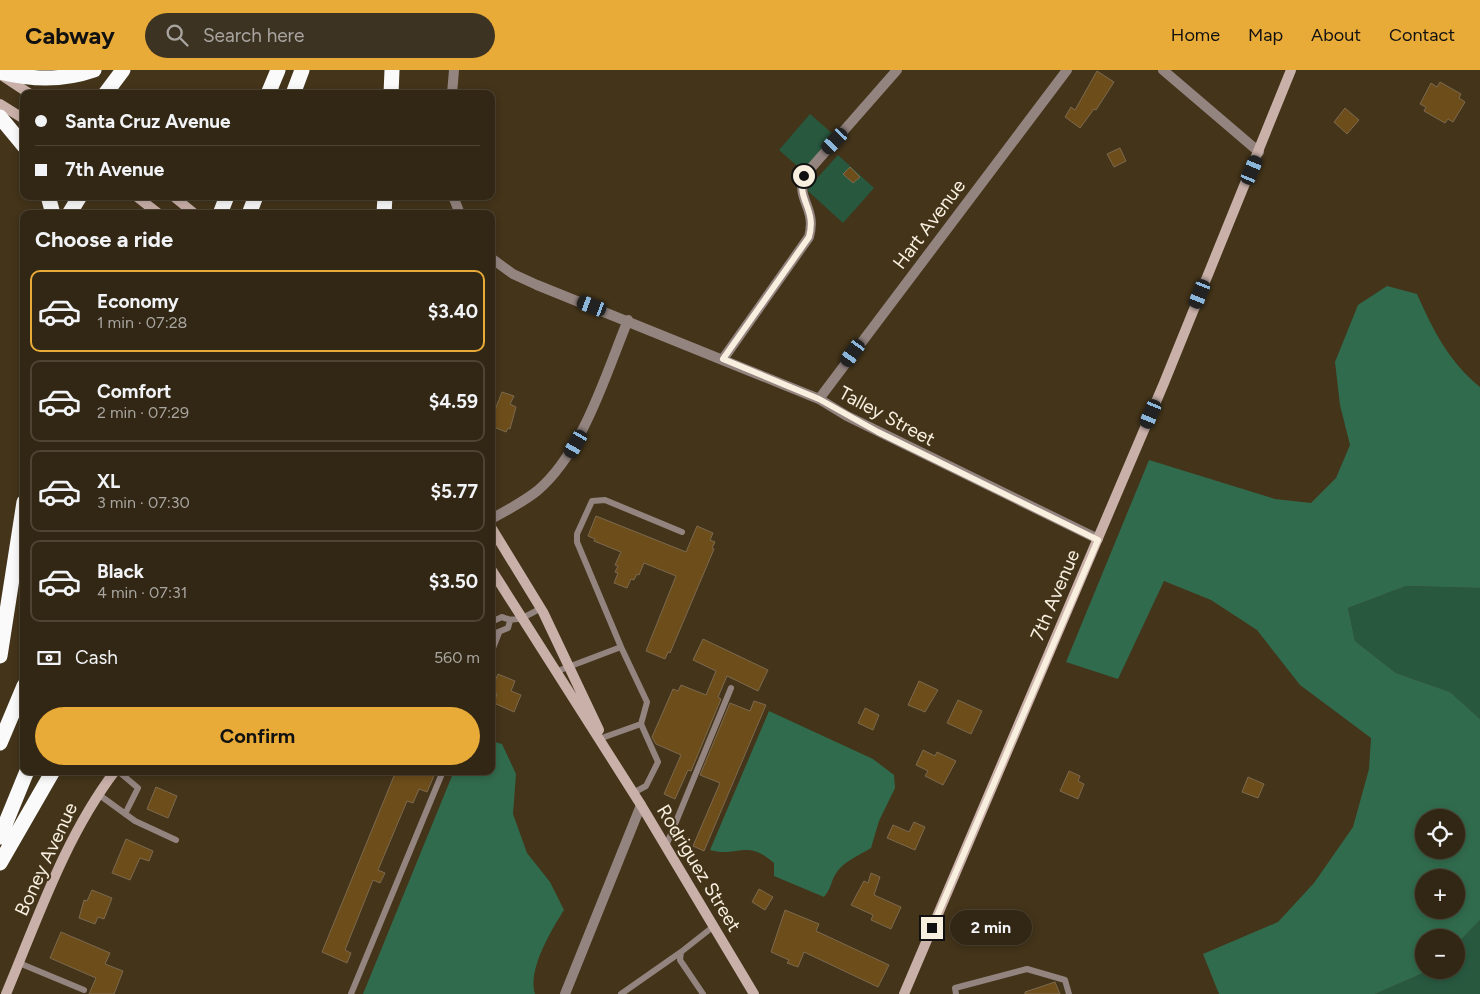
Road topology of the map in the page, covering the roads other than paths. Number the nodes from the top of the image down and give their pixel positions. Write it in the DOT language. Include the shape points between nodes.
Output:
graph roads {
  1 [pos="94,70"];
  2 [pos="124,70"];
  3 [pos="278,70"];
  4 [pos="302,70"];
  5 [pos="392,70"];
  6 [pos="454,70"];
  7 [pos="897,70"];
  8 [pos="1067,70"];
  9 [pos="1163,70"];
  10 [pos="1291,70"];
  11 [pos="0,73"];
  12 [pos="24,90"];
  13 [pos="108,90"];
  14 [pos="270,90"];
  15 [pos="294,90"];
  16 [pos="391,90"];
  17 [pos="452,90"];
  18 [pos="0,104"];
  19 [pos="20,116"];
  20 [pos="0,117"];
  21 [pos="20,141"];
  22 [pos="1259,152"];
  23 [pos="141,200"];
  24 [pos="178,200"];
  25 [pos="154,210"];
  26 [pos="190,210"];
  27 [pos="495,261"];
  28 [pos="628,320"];
  29 [pos="723,359"];
  30 [pos="819,399"];
  31 [pos="495,517"];
  32 [pos="20,528"];
  33 [pos="682,532"];
  34 [pos="495,533"];
  35 [pos="1098,540"];
  36 [pos="495,575"];
  37 [pos="541,608"];
  38 [pos="522,618"];
  39 [pos="495,620"];
  40 [pos="510,621"];
  41 [pos="499,633"];
  42 [pos="495,634"];
  43 [pos="495,644"];
  44 [pos="621,646"];
  45 [pos="0,656"];
  46 [pos="570,666"];
  47 [pos="555,672"];
  48 [pos="731,688"];
  49 [pos="20,696"];
  50 [pos="641,724"];
  51 [pos="601,738"];
  52 [pos="0,743"];
  53 [pos="25,775"];
  54 [pos="52,775"];
  55 [pos="114,775"];
  56 [pos="122,775"];
  57 [pos="441,775"];
  58 [pos="633,792"];
  59 [pos="98,794"];
  60 [pos="641,805"];
  61 [pos="125,814"];
  62 [pos="0,837"];
  63 [pos="176,840"];
  64 [pos="666,846"];
  65 [pos="0,863"];
  66 [pos="714,926"];
  67 [pos="681,952"];
  68 [pos="19,963"];
  69 [pos="84,990"];
  70 [pos="6,994"];
  71 [pos="351,994"];
  72 [pos="565,994"];
  73 [pos="621,994"];
  74 [pos="703,994"];
  75 [pos="754,994"];
  76 [pos="904,994"];
  77 [pos="956,994"];
  78 [pos="1069,994"];
  1 -- 11 [label="highway" via="64,78"];
  2 -- 13 [label="highway"];
  3 -- 14 [label="highway"];
  4 -- 15 [label="highway"];
  5 -- 16 [label="highway"];
  6 -- 17 [label="street"];
  7 -- 29 [label="street" via="804,176 802,192 811,213 812,225 809,237"];
  8 -- 30 [label="street, Hart Avenue"];
  9 -- 22 [label="street"];
  10 -- 22 [label="street, 7th Avenue"];
  11 -- 12 [label="street"];
  18 -- 19 [label="street"];
  20 -- 21 [label="highway"];
  22 -- 35 [label="street, 7th Avenue"];
  23 -- 25 [label="street"];
  24 -- 26 [label="street"];
  27 -- 28 [label="street" via="513,274"];
  28 -- 29 [label="street, Talley Street"];
  28 -- 31 [label="street" via="581,435 570,453 536,492"];
  29 -- 30 [label="street, Talley Street"];
  30 -- 35 [label="street, Talley Street" via="864,425"];
  32 -- 45 [label="highway"];
  33 -- 44 [label="lane" via="605,500 592,500 576,534 577,542"];
  34 -- 37 [label="street, Rodriguez Street"];
  35 -- 76 [label="street, 7th Avenue"];
  36 -- 38 [label="street, Rodriguez Street"];
  37 -- 38 [label="lane"];
  37 -- 46 [label="street, Rodriguez Street"];
  38 -- 40 [label="lane"];
  38 -- 47 [label="street, Rodriguez Street"];
  39 -- 40 [label="lane" via="502,617"];
  40 -- 41 [label="lane" via="508,628"];
  41 -- 42 [label="lane"];
  41 -- 43 [label="lane"];
  44 -- 46 [label="lane"];
  44 -- 50 [label="lane" via="647,702"];
  46 -- 47 [label="lane"];
  46 -- 51 [label="street, Rodriguez Street"];
  47 -- 51 [label="street, Rodriguez Street"];
  48 -- 64 [label="lane"];
  49 -- 52 [label="highway"];
  50 -- 51 [label="lane"];
  50 -- 58 [label="lane" via="658,762 646,786"];
  51 -- 58 [label="street, Rodriguez Street"];
  53 -- 62 [label="highway"];
  54 -- 65 [label="highway"];
  55 -- 59 [label="street, Boney Avenue"];
  56 -- 61 [label="lane" via="138,788"];
  57 -- 71 [label="lane"];
  58 -- 60 [label="street, Rodriguez Street"];
  59 -- 61 [label="lane"];
  59 -- 68 [label="street, Boney Avenue" via="68,849"];
  60 -- 64 [label="street, Rodriguez Street"];
  60 -- 72 [label="street"];
  61 -- 63 [label="lane"];
  64 -- 66 [label="street, Rodriguez Street"];
  66 -- 67 [label="lane"];
  66 -- 75 [label="street, Rodriguez Street"];
  67 -- 73 [label="lane"];
  67 -- 74 [label="lane" via="680,960"];
  68 -- 69 [label="lane"];
  68 -- 70 [label="street, Boney Avenue"];
  77 -- 78 [label="lane" via="955,988 1028,969 1065,980"];
}
